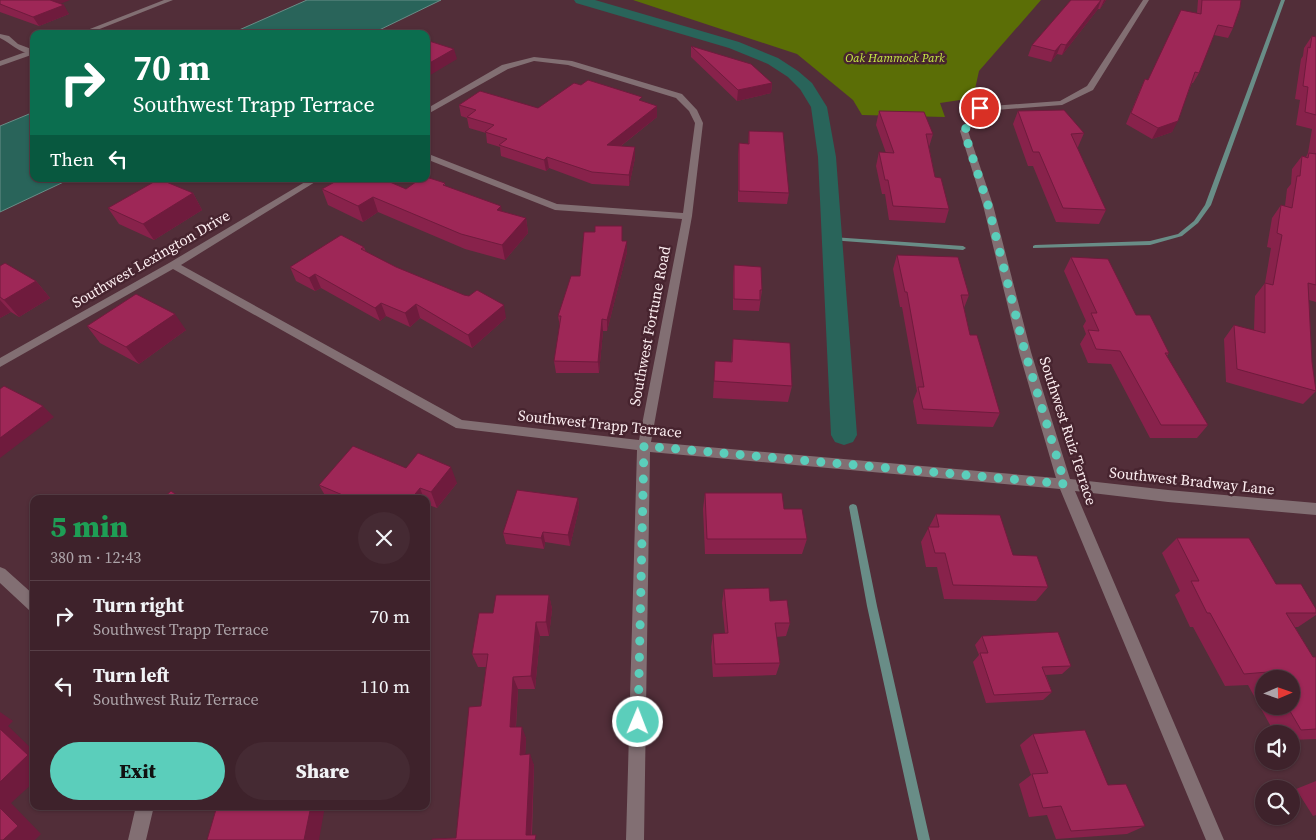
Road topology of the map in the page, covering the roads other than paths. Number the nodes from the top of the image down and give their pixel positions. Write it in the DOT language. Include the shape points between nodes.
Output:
graph roads {
  1 [pos="170,0"];
  2 [pos="1146,0"];
  3 [pos="91,30"];
  4 [pos="0,36"];
  5 [pos="30,51"];
  6 [pos="30,53"];
  7 [pos="0,64"];
  8 [pos="430,111"];
  9 [pos="430,158"];
  10 [pos="311,182"];
  11 [pos="687,216"];
  12 [pos="173,264"];
  13 [pos="0,363"];
  14 [pos="644,446"];
  15 [pos="1065,484"];
  16 [pos="1316,509"];
  17 [pos="0,574"];
  18 [pos="30,601"];
  19 [pos="144,810"];
  20 [pos="137,840"];
  21 [pos="635,840"];
  22 [pos="1215,840"];
  1 -- 3 [label="street"];
  2 -- 15 [label="street, Southwest Ruiz Terrace" via="1090,88 1062,103 980,108 964,131 988,205 1025,352"];
  4 -- 5 [label="street"];
  6 -- 7 [label="street"];
  8 -- 11 [label="street, Southwest Fortune Road" via="505,67 534,59 569,63 680,96 693,110 699,123"];
  9 -- 11 [label="street" via="555,207"];
  10 -- 12 [label="street, Southwest Lexington Drive"];
  11 -- 14 [label="street, Southwest Fortune Road"];
  12 -- 13 [label="street, Southwest Lexington Drive"];
  12 -- 14 [label="street, Southwest Trapp Terrace" via="460,425"];
  14 -- 15 [label="street, Southwest Trapp Terrace"];
  14 -- 21 [label="street, Southwest Fortune Road"];
  15 -- 16 [label="street, Southwest Bradway Lane"];
  15 -- 22 [label="street, Southwest Ruiz Terrace"];
  17 -- 18 [label="street"];
  19 -- 20 [label="street"];
}
